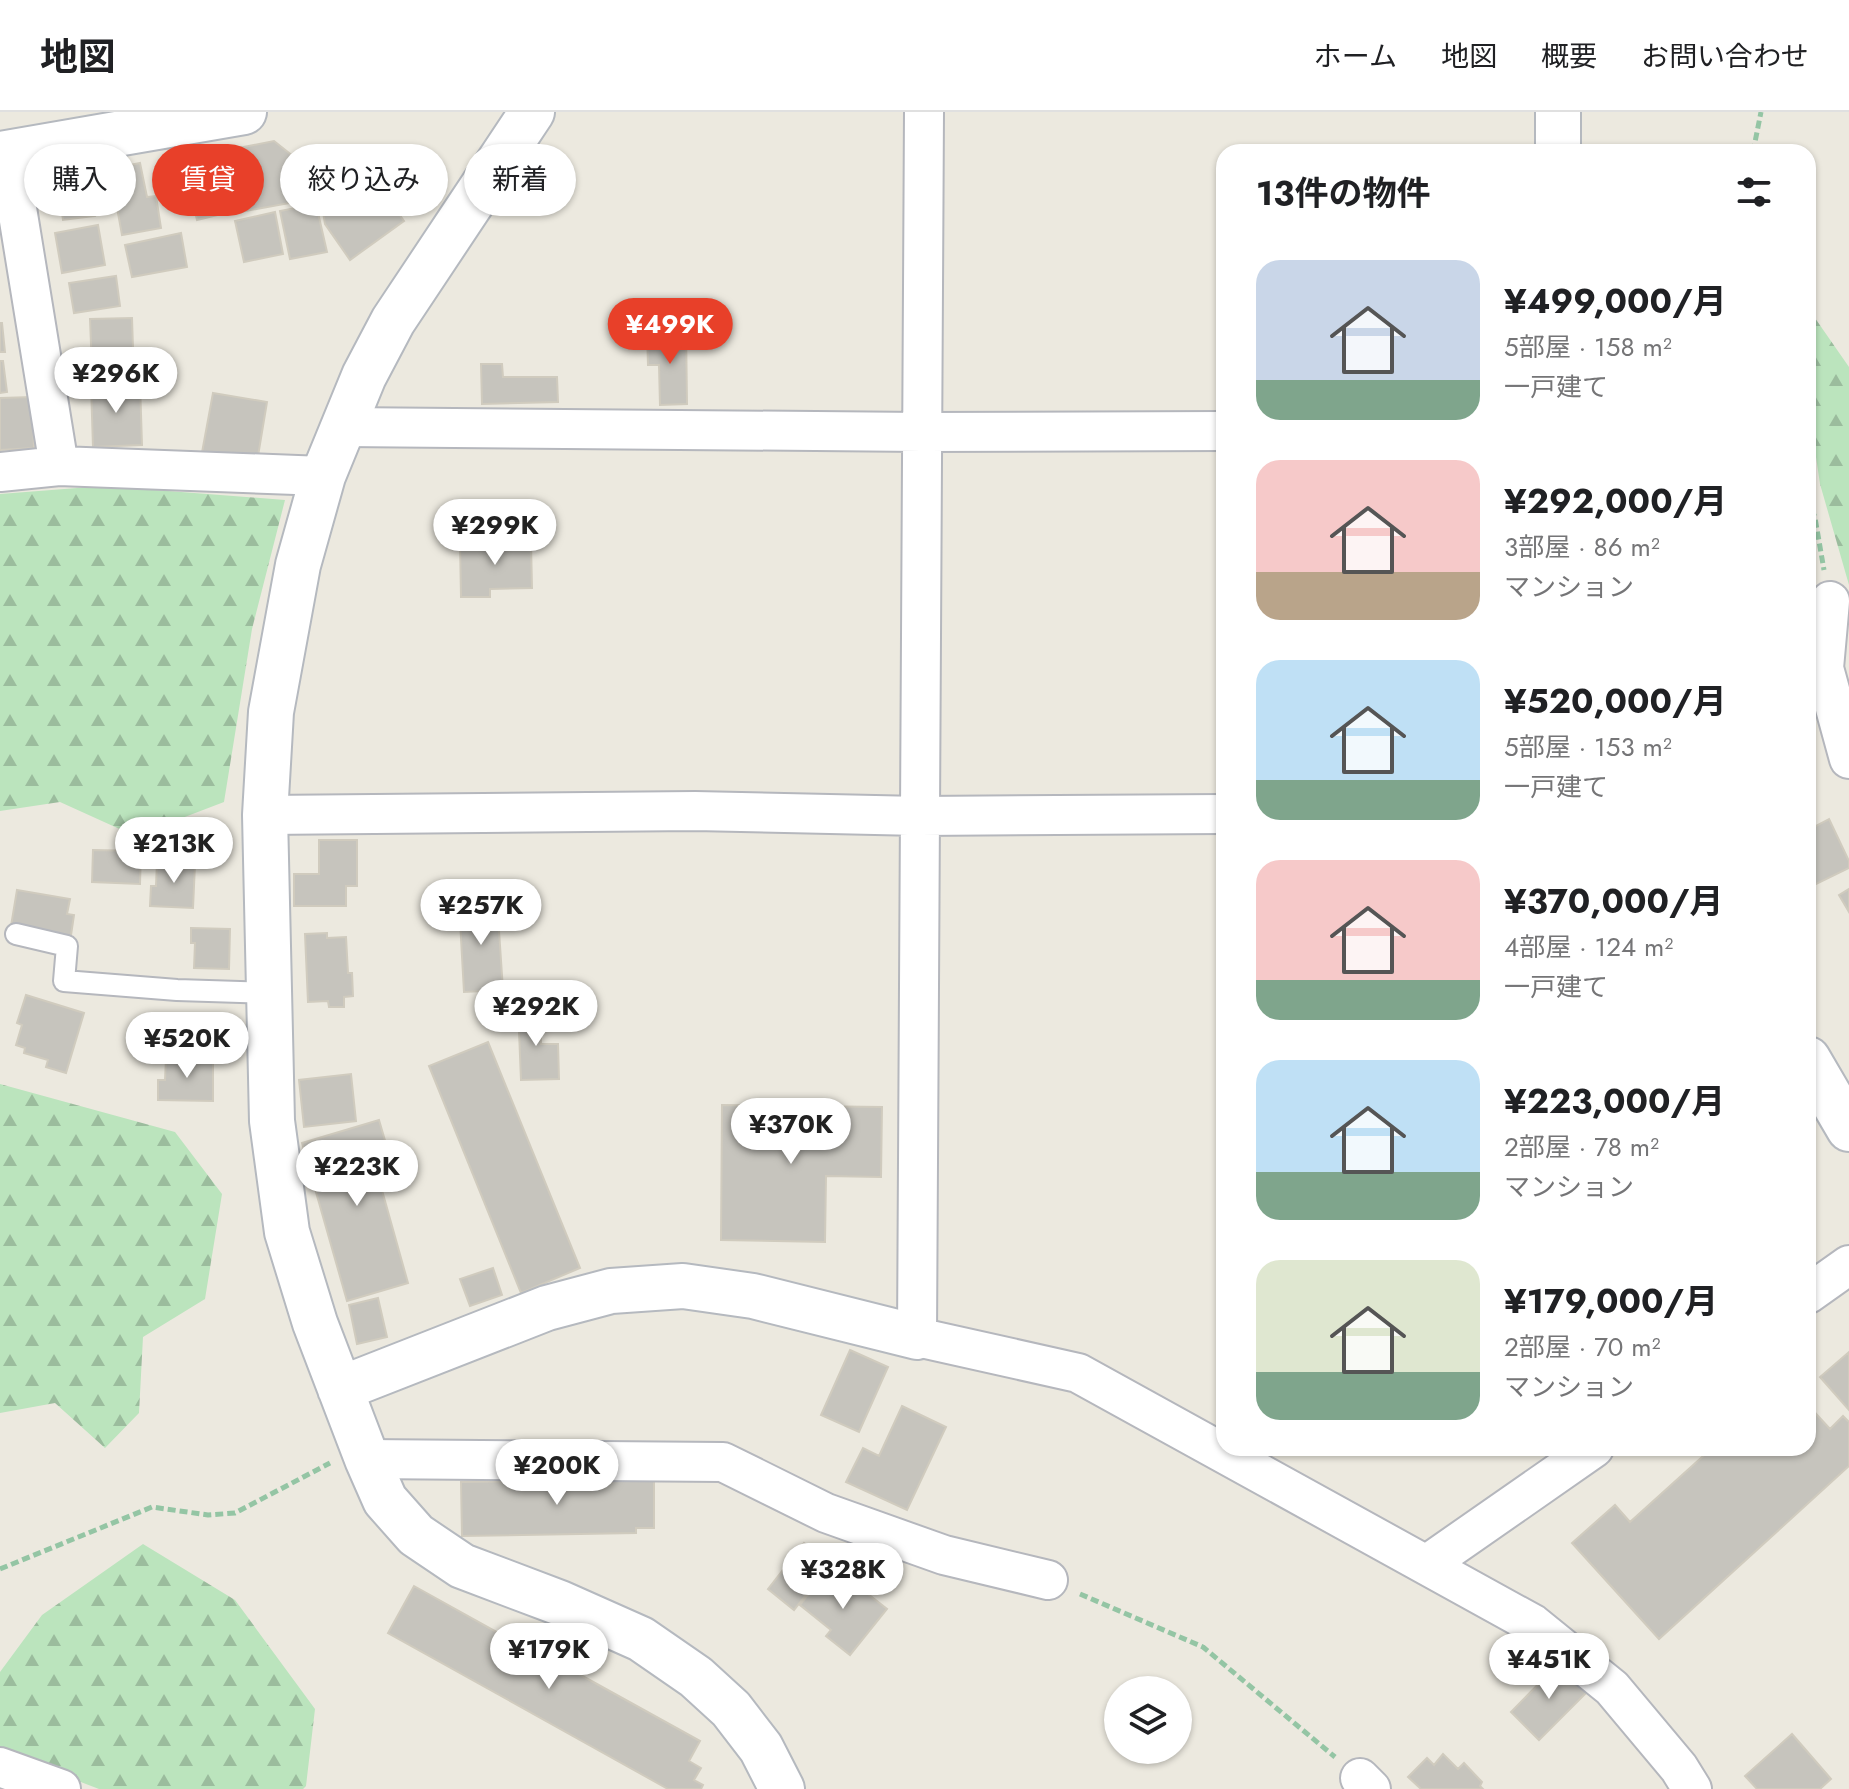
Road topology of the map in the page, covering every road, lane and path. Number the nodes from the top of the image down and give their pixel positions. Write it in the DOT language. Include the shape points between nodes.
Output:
graph roads {
  1 [pos="244,112"];
  2 [pos="532,112"];
  3 [pos="924,112"];
  4 [pos="1558,112"];
  5 [pos="1761,112"];
  6 [pos="1558,144"];
  7 [pos="1755,144"];
  8 [pos="4,154"];
  9 [pos="343,427"];
  10 [pos="1216,431"];
  11 [pos="922,432"];
  12 [pos="59,466"];
  13 [pos="0,472"];
  14 [pos="323,476"];
  15 [pos="1816,524"];
  16 [pos="1830,601"];
  17 [pos="1849,759"];
  18 [pos="1216,814"];
  19 [pos="265,815"];
  20 [pos="920,816"];
  21 [pos="16,934"];
  22 [pos="269,993"];
  23 [pos="1816,1073"];
  24 [pos="1849,1129"];
  25 [pos="1849,1265"];
  26 [pos="1816,1288"];
  27 [pos="917,1337"];
  28 [pos="340,1389"];
  29 [pos="1216,1449"];
  30 [pos="365,1453"];
  31 [pos="1228,1456"];
  32 [pos="1581,1456"];
  33 [pos="1426,1565"];
  34 [pos="0,1569"];
  35 [pos="1048,1580"];
  36 [pos="0,1767"];
  37 [pos="1366,1784"];
  38 [pos="61,1789"];
  39 [pos="782,1789"];
  40 [pos="1692,1789"];
  1 -- 8 [label="street"];
  2 -- 9 [label="street" via="393,321"];
  3 -- 11 [label="street"];
  4 -- 6 [label="street"];
  5 -- 7 [label="path"];
  8 -- 12 [label="street"];
  9 -- 11 [label="street"];
  9 -- 14 [label="street"];
  10 -- 11 [label="street"];
  11 -- 20 [label="street"];
  12 -- 13 [label="street"];
  12 -- 14 [label="street"];
  14 -- 19 [label="street" via="298,565 271,712"];
  15 -- 16 [label="path"];
  16 -- 17 [label="street" via="1824,668"];
  18 -- 20 [label="street"];
  19 -- 20 [label="street" via="695,811"];
  19 -- 22 [label="street"];
  20 -- 27 [label="street"];
  21 -- 22 [label="lane" via="67,946 64,981"];
  22 -- 28 [label="street" via="272,1121 287,1232"];
  23 -- 24 [label="street"];
  25 -- 26 [label="street"];
  27 -- 28 [label="street" via="753,1296 683,1286 611,1291 547,1308"];
  27 -- 29 [label="street" via="1078,1373"];
  28 -- 30 [label="street"];
  30 -- 34 [label="path" via="235,1513 152,1507"];
  30 -- 35 [label="street" via="723,1462 826,1513 944,1555"];
  30 -- 39 [label="street" via="385,1500 416,1535 462,1566 641,1639 696,1677 731,1709 761,1748"];
  31 -- 33 [label="street"];
  32 -- 33 [label="street"];
  33 -- 40 [label="street" via="1533,1624 1612,1688"];
  35 -- 37 [label="path" via="1203,1647"];
  36 -- 38 [label="street"];
}
